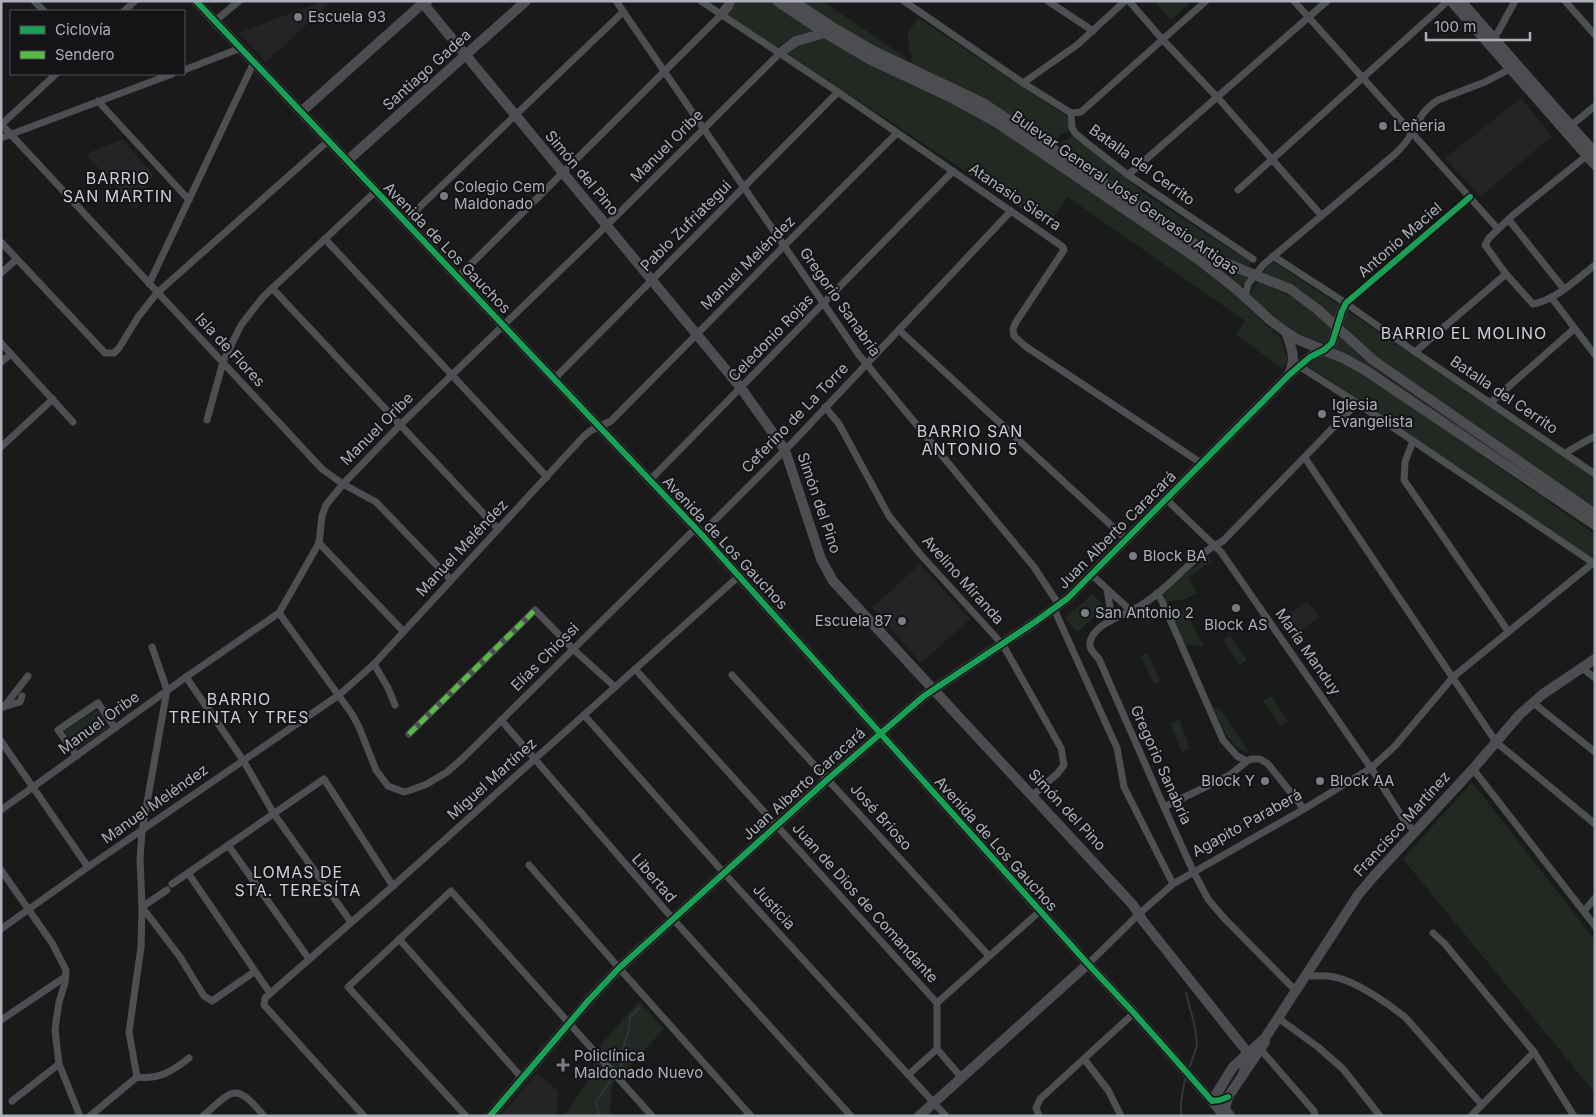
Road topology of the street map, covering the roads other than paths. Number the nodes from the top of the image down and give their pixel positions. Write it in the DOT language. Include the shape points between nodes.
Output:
graph roads {
  1 [pos="34,1"];
  2 [pos="135,1"];
  3 [pos="196,1"];
  4 [pos="239,1"];
  5 [pos="526,1"];
  6 [pos="616,1"];
  7 [pos="701,1"];
  8 [pos="730,1"];
  9 [pos="777,1"];
  10 [pos="793,1"];
  11 [pos="904,1"];
  12 [pos="1048,1"];
  13 [pos="1125,1"];
  14 [pos="1129,1"];
  15 [pos="1206,1"];
  16 [pos="1294,1"];
  17 [pos="1327,1"];
  18 [pos="1450,1"];
  19 [pos="1461,1"];
  20 [pos="1515,1"];
  21 [pos="1565,1"];
  22 [pos="424,2"];
  23 [pos="43,10"];
  24 [pos="125,10"];
  25 [pos="623,12"];
  26 [pos="721,15"];
  27 [pos="1308,18"];
  28 [pos="215,21"];
  29 [pos="1093,32"];
  30 [pos="825,33"];
  31 [pos="1595,35"];
  32 [pos="1162,39"];
  33 [pos="1491,41"];
  34 [pos="241,48"];
  35 [pos="780,53"];
  36 [pos="466,56"];
  37 [pos="254,62"];
  38 [pos="1514,67"];
  39 [pos="185,70"];
  40 [pos="665,72"];
  41 [pos="55,75"];
  42 [pos="169,75"];
  43 [pos="1363,78"];
  44 [pos="1023,83"];
  45 [pos="838,92"];
  46 [pos="1218,98"];
  47 [pos="98,101"];
  48 [pos="1595,106"];
  49 [pos="301,112"];
  50 [pos="1071,113"];
  51 [pos="514,115"];
  52 [pos="1,124"];
  53 [pos="705,129"];
  54 [pos="1568,129"];
  55 [pos="897,133"];
  56 [pos="1411,133"];
  57 [pos="11,134"];
  58 [pos="1,138"];
  59 [pos="328,141"];
  60 [pos="1591,153"];
  61 [pos="1272,159"];
  62 [pos="347,161"];
  63 [pos="1595,165"];
  64 [pos="953,171"];
  65 [pos="563,173"];
  66 [pos="1128,176"];
  67 [pos="744,188"];
  68 [pos="1238,190"];
  69 [pos="376,191"];
  70 [pos="1470,197"];
  71 [pos="189,200"];
  72 [pos="1011,211"];
  73 [pos="1321,215"];
  74 [pos="1509,220"];
  75 [pos="404,221"];
  76 [pos="606,226"];
  77 [pos="1498,229"];
  78 [pos="325,239"];
  79 [pos="1,242"];
  80 [pos="784,246"];
  81 [pos="1273,256"];
  82 [pos="17,259"];
  83 [pos="1253,259"];
  84 [pos="1595,265"];
  85 [pos="1,273"];
  86 [pos="1506,274"];
  87 [pos="1255,275"];
  88 [pos="458,277"];
  89 [pos="652,280"];
  90 [pos="149,284"];
  91 [pos="272,288"];
  92 [pos="1564,289"];
  93 [pos="158,294"];
  94 [pos="1245,297"];
  95 [pos="1551,297"];
  96 [pos="1346,303"];
  97 [pos="823,304"];
  98 [pos="503,325"];
  99 [pos="1337,327"];
  100 [pos="1574,329"];
  101 [pos="899,330"];
  102 [pos="1286,332"];
  103 [pos="697,334"];
  104 [pos="1,343"];
  105 [pos="1324,350"];
  106 [pos="1415,352"];
  107 [pos="11,354"];
  108 [pos="1595,355"];
  109 [pos="1,362"];
  110 [pos="223,362"];
  111 [pos="1296,364"];
  112 [pos="866,365"];
  113 [pos="452,375"];
  114 [pos="554,379"];
  115 [pos="741,388"];
  116 [pos="53,399"];
  117 [pos="1490,402"];
  118 [pos="1357,403"];
  119 [pos="825,407"];
  120 [pos="207,420"];
  121 [pos="73,422"];
  122 [pos="400,425"];
  123 [pos="600,428"];
  124 [pos="1595,436"];
  125 [pos="1413,441"];
  126 [pos="1,447"];
  127 [pos="785,450"];
  128 [pos="1565,453"];
  129 [pos="1305,458"];
  130 [pos="1201,462"];
  131 [pos="1595,474"];
  132 [pos="546,477"];
  133 [pos="650,480"];
  134 [pos="343,484"];
  135 [pos="1166,498"];
  136 [pos="1595,514"];
  137 [pos="1595,525"];
  138 [pos="498,529"];
  139 [pos="698,531"];
  140 [pos="1126,539"];
  141 [pos="319,543"];
  142 [pos="1214,545"];
  143 [pos="1594,563"];
  144 [pos="1092,575"];
  145 [pos="739,576"];
  146 [pos="451,580"];
  147 [pos="1106,590"];
  148 [pos="1156,593"];
  149 [pos="1057,607"];
  150 [pos="1130,610"];
  151 [pos="279,613"];
  152 [pos="1110,621"];
  153 [pos="403,631"];
  154 [pos="1508,631"];
  155 [pos="1003,645"];
  156 [pos="152,647"];
  157 [pos="573,649"];
  158 [pos="1595,659"];
  159 [pos="374,664"];
  160 [pos="1582,668"];
  161 [pos="635,669"];
  162 [pos="732,675"];
  163 [pos="28,676"];
  164 [pos="186,677"];
  165 [pos="1453,677"];
  166 [pos="1595,678"];
  167 [pos="614,687"];
  168 [pos="167,690"];
  169 [pos="934,690"];
  170 [pos="339,695"];
  171 [pos="22,696"];
  172 [pos="1532,702"];
  173 [pos="395,705"];
  174 [pos="3,708"];
  175 [pos="584,715"];
  176 [pos="501,720"];
  177 [pos="116,728"];
  178 [pos="880,733"];
  179 [pos="409,734"];
  180 [pos="1,741"];
  181 [pos="1496,742"];
  182 [pos="1595,752"];
  183 [pos="77,756"];
  184 [pos="534,759"];
  185 [pos="243,760"];
  186 [pos="1247,761"];
  187 [pos="1371,768"];
  188 [pos="1472,769"];
  189 [pos="828,779"];
  190 [pos="34,787"];
  191 [pos="1032,794"];
  192 [pos="1164,807"];
  193 [pos="1304,809"];
  194 [pos="1,810"];
  195 [pos="274,814"];
  196 [pos="1595,824"];
  197 [pos="777,826"];
  198 [pos="142,831"];
  199 [pos="1416,832"];
  200 [pos="228,845"];
  201 [pos="529,865"];
  202 [pos="88,867"];
  203 [pos="1,870"];
  204 [pos="1193,871"];
  205 [pos="724,873"];
  206 [pos="188,874"];
  207 [pos="172,884"];
  208 [pos="1172,884"];
  209 [pos="393,886"];
  210 [pos="167,890"];
  211 [pos="1595,898"];
  212 [pos="142,907"];
  213 [pos="28,910"];
  214 [pos="1040,911"];
  215 [pos="1584,911"];
  216 [pos="1139,914"];
  217 [pos="673,919"];
  218 [pos="351,922"];
  219 [pos="1595,926"];
  220 [pos="1,929"];
  221 [pos="1433,933"];
  222 [pos="399,939"];
  223 [pos="989,956"];
  224 [pos="308,959"];
  225 [pos="1088,964"];
  226 [pos="619,968"];
  227 [pos="254,972"];
  228 [pos="1306,976"];
  229 [pos="65,977"];
  230 [pos="1296,991"];
  231 [pos="270,994"];
  232 [pos="937,1003"];
  233 [pos="1134,1013"];
  234 [pos="1278,1018"];
  235 [pos="1,1020"];
  236 [pos="569,1024"];
  237 [pos="1265,1038"];
  238 [pos="937,1049"];
  239 [pos="1261,1050"];
  240 [pos="1534,1052"];
  241 [pos="1248,1053"];
  242 [pos="189,1058"];
  243 [pos="1084,1059"];
  244 [pos="59,1064"];
  245 [pos="1243,1074"];
  246 [pos="908,1075"];
  247 [pos="137,1077"];
  248 [pos="522,1078"];
  249 [pos="961,1078"];
  250 [pos="1228,1097"];
  251 [pos="12,1100"];
  252 [pos="1212,1101"];
  253 [pos="934,1102"];
  254 [pos="1482,1104"];
  255 [pos="1573,1115"];
  256 [pos="80,1116"];
  257 [pos="90,1116"];
  258 [pos="203,1116"];
  259 [pos="264,1116"];
  260 [pos="364,1116"];
  261 [pos="466,1116"];
  262 [pos="490,1116"];
  263 [pos="652,1116"];
  264 [pos="751,1116"];
  265 [pos="851,1116"];
  266 [pos="919,1116"];
  267 [pos="946,1116"];
  268 [pos="1039,1116"];
  269 [pos="1121,1116"];
  270 [pos="1224,1116"];
  271 [pos="1230,1116"];
  272 [pos="1315,1116"];
  273 [pos="1380,1116"];
  274 [pos="1471,1116"];
  1 -- 23 [label="street"];
  2 -- 24 [label="street"];
  3 -- 28 [label="street, Avenida de Los Gauchos"];
  4 -- 28 [label="street"];
  5 -- 36 [label="street, Santiago Gadea"];
  6 -- 25 [label="street, Gregorio Sanabria"];
  7 -- 26 [label="street, Atanasio Sierra"];
  8 -- 26 [label="street"];
  9 -- 30 [label="street, Bulevar General José Gervasio Artigas"];
  10 -- 87 [label="street, Bulevar General José Gervasio Artigas" via="874,51 982,103 1218,260"];
  11 -- 44 [label="street"];
  12 -- 29 [label="street"];
  13 -- 29 [label="street"];
  14 -- 32 [label="street"];
  15 -- 32 [label="street"];
  16 -- 27 [label="street"];
  17 -- 27 [label="street"];
  18 -- 33 [label="street"];
  18 -- 43 [label="street"];
  19 -- 33 [label="street"];
  20 -- 33 [label="street"];
  21 -- 31 [label="street"];
  22 -- 36 [label="street, Simón del Pino"];
  22 -- 49 [label="street"];
  25 -- 40 [label="street, Gregorio Sanabria"];
  25 -- 51 [label="street"];
  26 -- 35 [label="street, Atanasio Sierra"];
  26 -- 40 [label="street"];
  27 -- 43 [label="street"];
  27 -- 46 [label="street"];
  28 -- 34 [label="street, Avenida de Los Gauchos"];
  29 -- 44 [label="street"];
  30 -- 35 [label="street" via="789,44"];
  30 -- 94 [label="street, Bulevar General José Gervasio Artigas" via="869,59 996,122 1198,259"];
  32 -- 46 [label="street"];
  32 -- 50 [label="street" via="1081,112"];
  33 -- 38 [label="street"];
  34 -- 37 [label="street, Avenida de Los Gauchos"];
  34 -- 39 [label="street"];
  35 -- 45 [label="street, Atanasio Sierra"];
  35 -- 53 [label="street, Manuel Oribe"];
  36 -- 51 [label="street, Simón del Pino"];
  36 -- 62 [label="street, Santiago Gadea"];
  37 -- 49 [label="street, Avenida de Los Gauchos"];
  37 -- 71 [label="street"];
  38 -- 54 [label="street"];
  38 -- 56 [label="street" via="1498,77 1430,105"];
  40 -- 53 [label="street, Gregorio Sanabria"];
  40 -- 65 [label="street"];
  41 -- 52 [label="street"];
  42 -- 47 [label="street"];
  43 -- 56 [label="street"];
  43 -- 61 [label="street"];
  44 -- 50 [label="street"];
  45 -- 55 [label="street, Atanasio Sierra"];
  45 -- 67 [label="street, Pablo Zufriategui"];
  46 -- 61 [label="street"];
  46 -- 66 [label="street"];
  47 -- 57 [label="street"];
  47 -- 71 [label="street"];
  48 -- 54 [label="street"];
  49 -- 59 [label="street, Avenida de Los Gauchos"];
  50 -- 66 [label="street, Batalla del Cerrito" via="1075,133"];
  51 -- 65 [label="street, Simón del Pino"];
  51 -- 75 [label="street"];
  52 -- 57 [label="street, Isla de Flores"];
  53 -- 67 [label="street, Gregorio Sanabria"];
  53 -- 76 [label="street, Manuel Oribe"];
  54 -- 60 [label="street"];
  55 -- 64 [label="street, Atanasio Sierra"];
  55 -- 80 [label="street, Manuel Meléndez"];
  56 -- 70 [label="street"];
  56 -- 73 [label="street" via="1395,154"];
  57 -- 58 [label="street"];
  57 -- 90 [label="street, Isla de Flores"];
  59 -- 62 [label="street, Avenida de Los Gauchos"];
  59 -- 93 [label="street"];
  60 -- 63 [label="street"];
  60 -- 74 [label="street"];
  61 -- 68 [label="street"];
  61 -- 73 [label="street"];
  62 -- 69 [label="street, Avenida de Los Gauchos"];
  64 -- 72 [label="street, Atanasio Sierra"];
  64 -- 97 [label="street, Celedonio Rojas"];
  65 -- 76 [label="street, Simón del Pino"];
  65 -- 88 [label="street"];
  66 -- 83 [label="street, Batalla del Cerrito"];
  67 -- 80 [label="street, Gregorio Sanabria"];
  67 -- 89 [label="street, Pablo Zufriategui"];
  69 -- 75 [label="street, Avenida de Los Gauchos"];
  69 -- 78 [label="street"];
  70 -- 77 [label="street"];
  70 -- 96 [label="street, Antonio Maciel"];
  71 -- 90 [label="street"];
  72 -- 101 [label="street, Ceferino de La Torre"];
  72 -- 130 [label="street, Atanasio Sierra" via="1064,249 1014,326 1016,339"];
  73 -- 81 [label="street"];
  74 -- 77 [label="street"];
  74 -- 92 [label="street"];
  75 -- 88 [label="street, Avenida de Los Gauchos"];
  76 -- 89 [label="street, Simón del Pino"];
  76 -- 98 [label="street, Manuel Oribe"];
  77 -- 86 [label="street" via="1486,242 1486,247"];
  78 -- 91 [label="street"];
  78 -- 113 [label="street"];
  79 -- 82 [label="street"];
  80 -- 97 [label="street, Gregorio Sanabria"];
  80 -- 103 [label="street, Manuel Meléndez"];
  81 -- 87 [label="street"];
  81 -- 96 [label="street, Batalla del Cerrito"];
  82 -- 85 [label="street"];
  82 -- 93 [label="street" via="105,353 119,348 144,308"];
  84 -- 92 [label="street"];
  86 -- 95 [label="street" via="1533,304"];
  86 -- 106 [label="street"];
  87 -- 94 [label="street"];
  87 -- 99 [label="street, Bulevar General José Gervasio Artigas" via="1303,297"];
  88 -- 98 [label="street, Avenida de Los Gauchos"];
  89 -- 103 [label="street, Simón del Pino"];
  89 -- 114 [label="street, Pablo Zufriategui"];
  90 -- 93 [label="street, Isla de Flores"];
  91 -- 110 [label="street" via="241,326"];
  91 -- 122 [label="street"];
  92 -- 95 [label="street"];
  93 -- 110 [label="street, Isla de Flores"];
  94 -- 102 [label="street, Bulevar General José Gervasio Artigas"];
  95 -- 100 [label="street"];
  96 -- 99 [label="street"];
  96 -- 106 [label="street, Batalla del Cerrito"];
  97 -- 112 [label="street, Gregorio Sanabria"];
  97 -- 115 [label="street, Celedonio Rojas"];
  98 -- 113 [label="street, Manuel Oribe"];
  98 -- 114 [label="street, Avenida de Los Gauchos"];
  99 -- 105 [label="street" via="1334,340"];
  99 -- 136 [label="street, Bulevar General José Gervasio Artigas" via="1380,366"];
  100 -- 108 [label="street"];
  100 -- 117 [label="street"];
  101 -- 112 [label="street, Ceferino de La Torre"];
  101 -- 140 [label="street"];
  102 -- 105 [label="street, Bulevar General José Gervasio Artigas"];
  102 -- 111 [label="street"];
  103 -- 115 [label="street, Simón del Pino"];
  103 -- 123 [label="street, Manuel Meléndez" via="611,421"];
  104 -- 107 [label="street"];
  105 -- 111 [label="street"];
  105 -- 137 [label="street, Bulevar General José Gervasio Artigas" via="1365,370"];
  106 -- 117 [label="street, Batalla del Cerrito"];
  107 -- 109 [label="street"];
  107 -- 116 [label="street"];
  110 -- 120 [label="street"];
  110 -- 134 [label="street, Isla de Flores" via="322,469"];
  111 -- 118 [label="street"];
  111 -- 130 [label="street, Juan Alberto Caracará" via="1289,375"];
  112 -- 119 [label="street, Ceferino de La Torre"];
  112 -- 149 [label="street, Gregorio Sanabria" via="1034,567"];
  113 -- 122 [label="street, Manuel Oribe"];
  113 -- 132 [label="street"];
  114 -- 123 [label="street, Avenida de Los Gauchos"];
  115 -- 127 [label="street, Simón del Pino"];
  115 -- 133 [label="street, Celedonio Rojas"];
  116 -- 121 [label="street"];
  116 -- 126 [label="street"];
  117 -- 128 [label="street, Batalla del Cerrito"];
  118 -- 125 [label="street"];
  118 -- 129 [label="street"];
  119 -- 127 [label="street, Ceferino de La Torre"];
  119 -- 155 [label="street, Avelino Miranda" via="839,424 889,516"];
  122 -- 134 [label="street, Manuel Oribe"];
  122 -- 138 [label="street"];
  123 -- 132 [label="street, Manuel Meléndez" via="583,437"];
  123 -- 133 [label="street, Avenida de Los Gauchos"];
  124 -- 128 [label="street"];
  125 -- 143 [label="street"];
  125 -- 154 [label="street" via="1405,462 1404,480"];
  127 -- 139 [label="street, Ceferino de La Torre"];
  127 -- 169 [label="street, Simón del Pino" via="821,559 833,581"];
  128 -- 131 [label="street, Batalla del Cerrito"];
  129 -- 142 [label="street" via="1223,540"];
  129 -- 165 [label="street"];
  130 -- 135 [label="street, Juan Alberto Caracará"];
  132 -- 138 [label="street, Manuel Meléndez"];
  133 -- 139 [label="street, Avenida de Los Gauchos"];
  134 -- 141 [label="street, Manuel Oribe" via="326,505"];
  134 -- 146 [label="street, Isla de Flores" via="376,502"];
  135 -- 140 [label="street, Juan Alberto Caracará"];
  135 -- 142 [label="street, María Manduy"];
  138 -- 146 [label="street, Manuel Meléndez"];
  139 -- 145 [label="street, Avenida de Los Gauchos"];
  139 -- 157 [label="street, Elías Chiossi"];
  140 -- 144 [label="street, Juan Alberto Caracará"];
  141 -- 151 [label="street, Manuel Oribe"];
  141 -- 153 [label="street"];
  142 -- 148 [label="street"];
  142 -- 187 [label="street, María Manduy" via="1241,579"];
  143 -- 154 [label="street, Agapito Paraberá"];
  144 -- 147 [label="street"];
  144 -- 149 [label="street, Juan Alberto Caracará"];
  145 -- 161 [label="street, Miguel Martínez"];
  145 -- 178 [label="street, Avenida de Los Gauchos"];
  146 -- 153 [label="street, Manuel Meléndez"];
  147 -- 150 [label="street"];
  147 -- 152 [label="street"];
  148 -- 150 [label="street"];
  148 -- 186 [label="street" via="1223,740 1237,756"];
  149 -- 155 [label="street, Juan Alberto Caracará"];
  149 -- 208 [label="street, Gregorio Sanabria" via="1117,748 1124,787"];
  150 -- 152 [label="street"];
  151 -- 164 [label="street, Manuel Oribe"];
  151 -- 170 [label="street"];
  152 -- 192 [label="street, Gregorio Sanabria" via="1093,635 1090,648 1099,659"];
  153 -- 159 [label="street, Manuel Meléndez"];
  154 -- 165 [label="street, Agapito Paraberá"];
  155 -- 169 [label="street, Juan Alberto Caracará"];
  155 -- 191 [label="street, Avelino Miranda" via="1061,748 1064,765"];
  156 -- 168 [label="street"];
  157 -- 167 [label="street"];
  157 -- 176 [label="street, Elías Chiossi"];
  157 -- 179 [label="street" via="536,610"];
  158 -- 160 [label="street, Francisco Martínez"];
  159 -- 170 [label="street, Manuel Meléndez"];
  159 -- 173 [label="street"];
  160 -- 166 [label="street"];
  160 -- 172 [label="street, Francisco Martínez"];
  161 -- 167 [label="street, Miguel Martínez"];
  161 -- 197 [label="street, Juan de Dios de Comandante"];
  162 -- 189 [label="street, José Brioso"];
  163 -- 174 [label="street"];
  164 -- 168 [label="street, Manuel Oribe"];
  164 -- 185 [label="street"];
  165 -- 181 [label="street"];
  165 -- 187 [label="street, Agapito Paraberá" via="1395,746"];
  167 -- 175 [label="street, Miguel Martínez"];
  168 -- 177 [label="street, Manuel Oribe"];
  168 -- 198 [label="street"];
  169 -- 178 [label="street, Juan Alberto Caracará"];
  169 -- 191 [label="street, Simón del Pino"];
  170 -- 176 [label="street, Elías Chiossi" via="359,727 376,770 388,786 404,792 447,772"];
  170 -- 185 [label="street, Manuel Meléndez"];
  171 -- 174 [label="street" via="20,702"];
  172 -- 181 [label="street, Francisco Martínez"];
  172 -- 182 [label="street"];
  175 -- 184 [label="street, Miguel Martínez"];
  175 -- 205 [label="street, Justicia"];
  176 -- 184 [label="street, Libertad"];
  177 -- 183 [label="street, Manuel Oribe"];
  177 -- 183 [label="street" via="98,703 58,730"];
  178 -- 189 [label="street, Juan Alberto Caracará"];
  178 -- 214 [label="street, Avenida de Los Gauchos"];
  180 -- 190 [label="street"];
  181 -- 188 [label="street, Francisco Martínez"];
  181 -- 196 [label="street"];
  183 -- 190 [label="street, Manuel Oribe"];
  184 -- 209 [label="street, Miguel Martínez"];
  184 -- 217 [label="street, Libertad"];
  185 -- 195 [label="street"];
  185 -- 198 [label="street, Manuel Meléndez"];
  186 -- 192 [label="street" via="1230,775"];
  186 -- 193 [label="street" via="1260,759 1268,764"];
  187 -- 193 [label="street, Agapito Paraberá"];
  187 -- 199 [label="street, María Manduy" via="1404,820"];
  188 -- 199 [label="street, Francisco Martínez"];
  188 -- 215 [label="street"];
  189 -- 197 [label="street, Juan Alberto Caracará"];
  189 -- 223 [label="street, José Brioso"];
  190 -- 194 [label="street, Manuel Oribe"];
  190 -- 202 [label="street"];
  191 -- 216 [label="street, Simón del Pino"];
  192 -- 204 [label="street, Gregorio Sanabria"];
  193 -- 204 [label="street, Agapito Paraberá"];
  195 -- 200 [label="street"];
  195 -- 209 [label="street" via="324,779"];
  195 -- 218 [label="street"];
  197 -- 205 [label="street, Juan Alberto Caracará"];
  197 -- 232 [label="street, Juan de Dios de Comandante"];
  198 -- 202 [label="street, Manuel Meléndez"];
  198 -- 212 [label="street"];
  199 -- 228 [label="street, Francisco Martínez" via="1358,896"];
  200 -- 206 [label="street"];
  200 -- 224 [label="street"];
  201 -- 226 [label="street"];
  202 -- 213 [label="street, Manuel Meléndez"];
  203 -- 213 [label="street"];
  204 -- 208 [label="street, Agapito Paraberá"];
  204 -- 230 [label="street, Gregorio Sanabria" via="1208,899 1223,917"];
  205 -- 217 [label="street, Juan Alberto Caracará"];
  205 -- 246 [label="street, Justicia"];
  206 -- 207 [label="street"];
  206 -- 227 [label="street"];
  208 -- 216 [label="street, Agapito Paraberá"];
  209 -- 218 [label="street, Miguel Martínez"];
  210 -- 212 [label="street"];
  211 -- 215 [label="street"];
  212 -- 227 [label="street" via="180,957 204,996 212,1001"];
  212 -- 247 [label="street" via="138,972 129,1032"];
  213 -- 220 [label="street, Manuel Meléndez"];
  213 -- 229 [label="street" via="52,943 66,970"];
  214 -- 223 [label="street"];
  214 -- 225 [label="street, Avenida de Los Gauchos"];
  215 -- 219 [label="street"];
  216 -- 225 [label="street, Agapito Paraberá"];
  216 -- 241 [label="street, Simón del Pino"];
  217 -- 226 [label="street, Juan Alberto Caracará"];
  217 -- 265 [label="street, Libertad"];
  218 -- 224 [label="street, Miguel Martínez"];
  221 -- 240 [label="street"];
  222 -- 236 [label="street" via="451,891"];
  222 -- 248 [label="street"];
  222 -- 261 [label="street" via="348,987"];
  223 -- 232 [label="street"];
  224 -- 231 [label="street, Miguel Martínez"];
  225 -- 233 [label="street, Avenida de Los Gauchos"];
  225 -- 249 [label="street, Agapito Paraberá"];
  226 -- 236 [label="street, Juan Alberto Caracará"];
  226 -- 264 [label="street"];
  227 -- 231 [label="street"];
  228 -- 230 [label="street, Francisco Martínez"];
  228 -- 254 [label="street" via="1349,981 1406,1018"];
  229 -- 235 [label="street"];
  229 -- 244 [label="street" via="55,1029"];
  230 -- 234 [label="street, Francisco Martínez"];
  231 -- 260 [label="street, Miguel Martínez" via="263,1002 270,1013"];
  232 -- 238 [label="street, Juan de Dios de Comandante"];
  233 -- 243 [label="street"];
  233 -- 252 [label="street, Avenida de Los Gauchos"];
  234 -- 237 [label="street, Francisco Martínez"];
  234 -- 273 [label="street" via="1343,1070"];
  236 -- 248 [label="street, Juan Alberto Caracará"];
  236 -- 263 [label="street"];
  237 -- 239 [label="street, Francisco Martínez"];
  237 -- 241 [label="street, Francisco Martínez"];
  238 -- 246 [label="street"];
  238 -- 249 [label="street"];
  239 -- 245 [label="street, Francisco Martínez"];
  239 -- 272 [label="street" via="1314,1110"];
  240 -- 254 [label="street"];
  240 -- 255 [label="street"];
  241 -- 245 [label="street"];
  241 -- 252 [label="street, Francisco Martínez" via="1233,1068"];
  242 -- 247 [label="street" via="155,1078"];
  243 -- 268 [label="street" via="1044,1095 1036,1108"];
  243 -- 269 [label="street" via="1108,1090"];
  244 -- 251 [label="street"];
  244 -- 256 [label="street"];
  245 -- 250 [label="street, Francisco Martínez"];
  246 -- 253 [label="street, Justicia"];
  247 -- 257 [label="street"];
  248 -- 262 [label="street, Juan Alberto Caracará"];
  249 -- 253 [label="street, Agapito Paraberá"];
  250 -- 252 [label="street"];
  250 -- 271 [label="street" via="1225,1108"];
  252 -- 270 [label="street, Avenida de Los Gauchos"];
  253 -- 266 [label="street, Agapito Paraberá"];
  253 -- 267 [label="street, Justicia"];
  254 -- 274 [label="street"];
  258 -- 259 [label="street" via="222,1099 238,1092 248,1097"];
}
